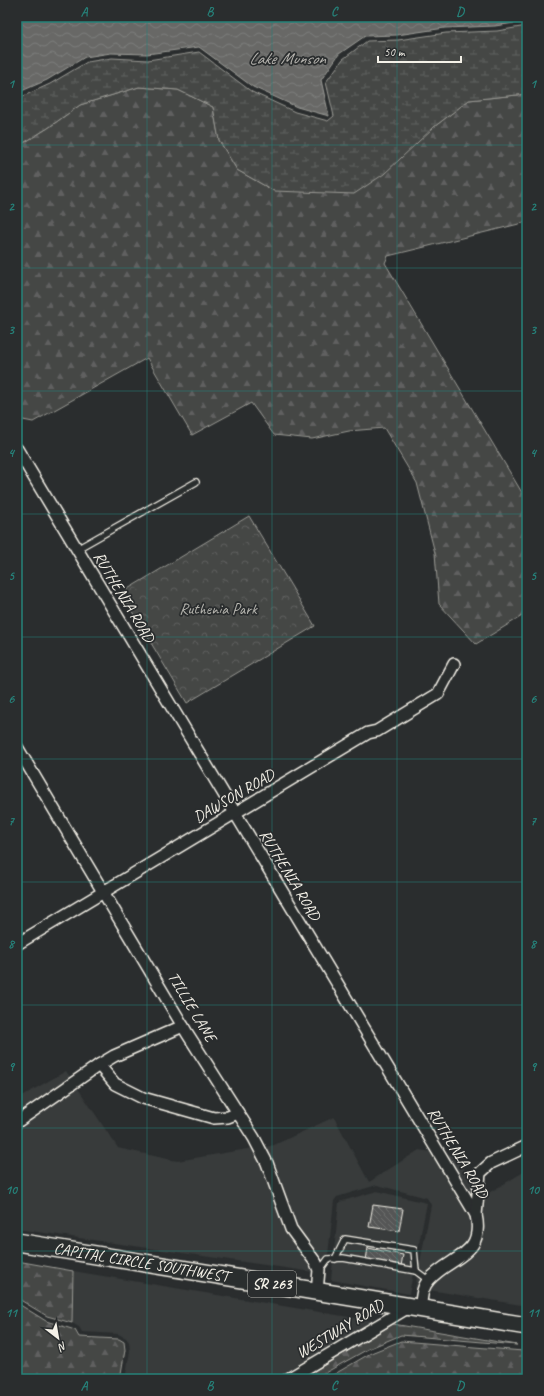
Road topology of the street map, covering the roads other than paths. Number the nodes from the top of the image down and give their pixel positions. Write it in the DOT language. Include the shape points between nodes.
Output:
graph roads {
  1 [pos="17,449"];
  2 [pos="196,482"];
  3 [pos="76,549"];
  4 [pos="454,664"];
  5 [pos="17,747"];
  6 [pos="21,764"];
  7 [pos="234,813"];
  8 [pos="104,892"];
  9 [pos="17,944"];
  10 [pos="183,1026"];
  11 [pos="99,1065"];
  12 [pos="238,1113"];
  13 [pos="17,1122"];
  14 [pos="527,1146"];
  15 [pos="476,1215"];
  16 [pos="17,1242"];
  17 [pos="336,1259"];
  18 [pos="319,1270"];
  19 [pos="416,1271"];
  20 [pos="428,1280"];
  21 [pos="317,1291"];
  22 [pos="414,1308"];
  23 [pos="527,1326"];
  24 [pos="288,1379"];
  1 -- 3 [label="street, RUTHENIA ROAD"];
  2 -- 3 [label="lane"];
  3 -- 7 [label="street, RUTHENIA ROAD"];
  4 -- 7 [label="street, DAWSON ROAD" via="438,694 425,704 368,733"];
  5 -- 6 [label="street, TILLIE LANE"];
  6 -- 8 [label="street, TILLIE LANE"];
  7 -- 8 [label="street, DAWSON ROAD"];
  7 -- 15 [label="street, RUTHENIA ROAD"];
  8 -- 9 [label="street, DAWSON ROAD"];
  8 -- 10 [label="street, TILLIE LANE"];
  10 -- 11 [label="street"];
  10 -- 12 [label="street, TILLIE LANE"];
  11 -- 12 [label="street" via="115,1084 151,1100 214,1118"];
  11 -- 13 [label="street"];
  12 -- 18 [label="street, TILLIE LANE" via="267,1163 292,1229"];
  14 -- 15 [label="street" via="491,1163 480,1173"];
  15 -- 20 [label="street, RUTHENIA ROAD" via="478,1233 471,1248"];
  16 -- 21 [label="main road, CAPITAL CIRCLE SOUTHWEST / SR 263"];
  17 -- 18 [label="lane" via="328,1259"];
  17 -- 19 [label="lane" via="343,1258"];
  17 -- 19 [label="lane" via="345,1238 414,1250"];
  18 -- 21 [label="street"];
  19 -- 20 [label="lane"];
  20 -- 22 [label="street"];
  21 -- 22 [label="main road, CAPITAL CIRCLE SOUTHWEST / SR 263"];
  22 -- 23 [label="main road, CAPITAL CIRCLE SOUTHWEST / SR 263"];
  22 -- 24 [label="street, WESTWAY ROAD"];
}
